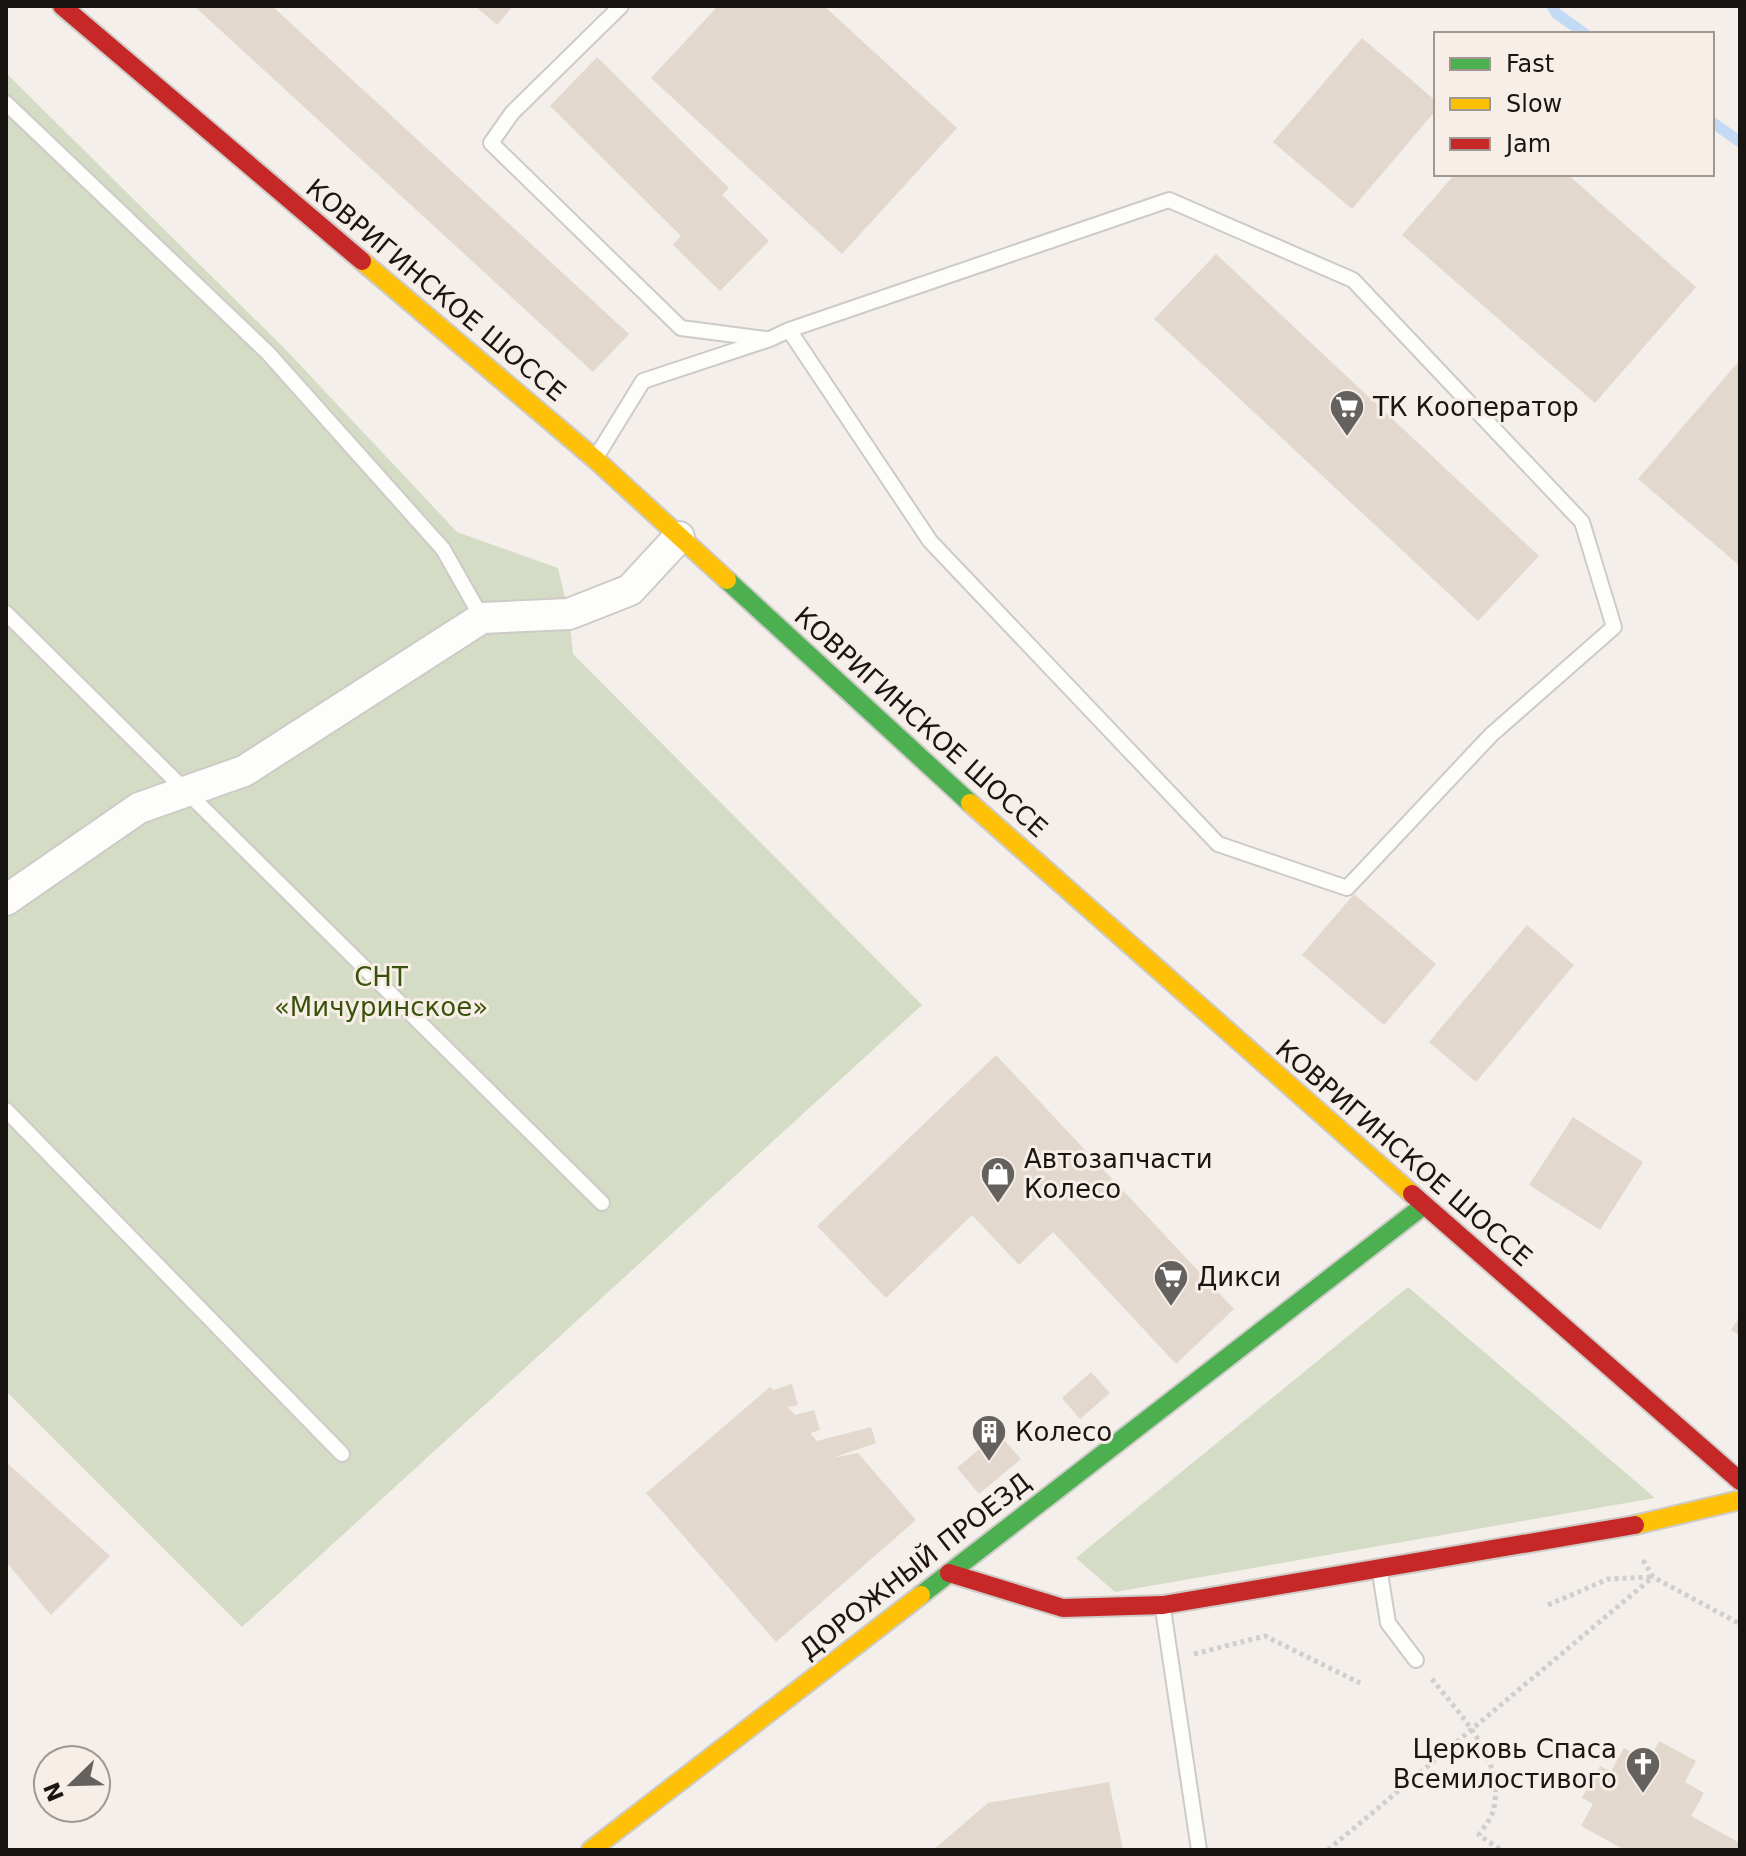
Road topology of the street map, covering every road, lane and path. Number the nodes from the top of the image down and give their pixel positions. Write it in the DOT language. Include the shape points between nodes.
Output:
graph roads {
  1 [pos="62,6"];
  2 [pos="621,6"];
  3 [pos="6,103"];
  4 [pos="789,330"];
  5 [pos="770,339"];
  6 [pos="595,459"];
  7 [pos="679,537"];
  8 [pos="6,613"];
  9 [pos="482,618"];
  10 [pos="185,792"];
  11 [pos="6,900"];
  12 [pos="6,1110"];
  13 [pos="602,1203"];
  14 [pos="1423,1206"];
  15 [pos="342,1454"];
  16 [pos="1740,1481"];
  17 [pos="1740,1500"];
  18 [pos="1624,1527"];
  19 [pos="1380,1569"];
  20 [pos="949,1573"];
  21 [pos="1653,1577"];
  22 [pos="1163,1605"];
  23 [pos="1548,1605"];
  24 [pos="1740,1624"];
  25 [pos="1171,1659"];
  26 [pos="1416,1660"];
  27 [pos="1360,1683"];
  28 [pos="1472,1730"];
  29 [pos="591,1850"];
  30 [pos="1199,1850"];
  31 [pos="1328,1850"];
  32 [pos="1501,1850"];
  1 -- 6 [label="main road, КОВРИГИНСКОЕ ШОССЕ"];
  2 -- 5 [label="lane" via="512,113 491,143 681,328"];
  3 -- 9 [label="lane" via="268,353 443,549"];
  4 -- 4 [label="lane" via="930,541 1218,844 1347,888 1491,735 1614,627 1582,522 1353,280 1169,200"];
  4 -- 5 [label="lane"];
  5 -- 6 [label="lane" via="643,381"];
  6 -- 7 [label="main road, КОВРИГИНСКОЕ ШОССЕ"];
  7 -- 9 [label="street" via="630,590 569,614"];
  7 -- 14 [label="main road, КОВРИГИНСКОЕ ШОССЕ" via="1091,913"];
  8 -- 10 [label="lane"];
  9 -- 10 [label="street" via="244,771"];
  10 -- 11 [label="street" via="139,808"];
  10 -- 13 [label="lane"];
  12 -- 15 [label="lane"];
  14 -- 16 [label="main road, КОВРИГИНСКОЕ ШОССЕ"];
  14 -- 20 [label="main road, ДОРОЖНЫЙ ПРОЕЗД"];
  17 -- 18 [label="main road"];
  18 -- 19 [label="main road"];
  18 -- 21 [label="path"];
  19 -- 22 [label="main road"];
  19 -- 26 [label="lane" via="1388,1623"];
  20 -- 22 [label="main road" via="1063,1608"];
  20 -- 29 [label="main road, ДОРОЖНЫЙ ПРОЕЗД"];
  21 -- 23 [label="path" via="1608,1579"];
  21 -- 24 [label="path"];
  21 -- 28 [label="path"];
  22 -- 25 [label="lane"];
  25 -- 27 [label="path" via="1265,1636"];
  25 -- 30 [label="lane"];
  26 -- 28 [label="path"];
  28 -- 31 [label="path"];
  28 -- 32 [label="path" via="1493,1768 1495,1808 1479,1835"];
}
